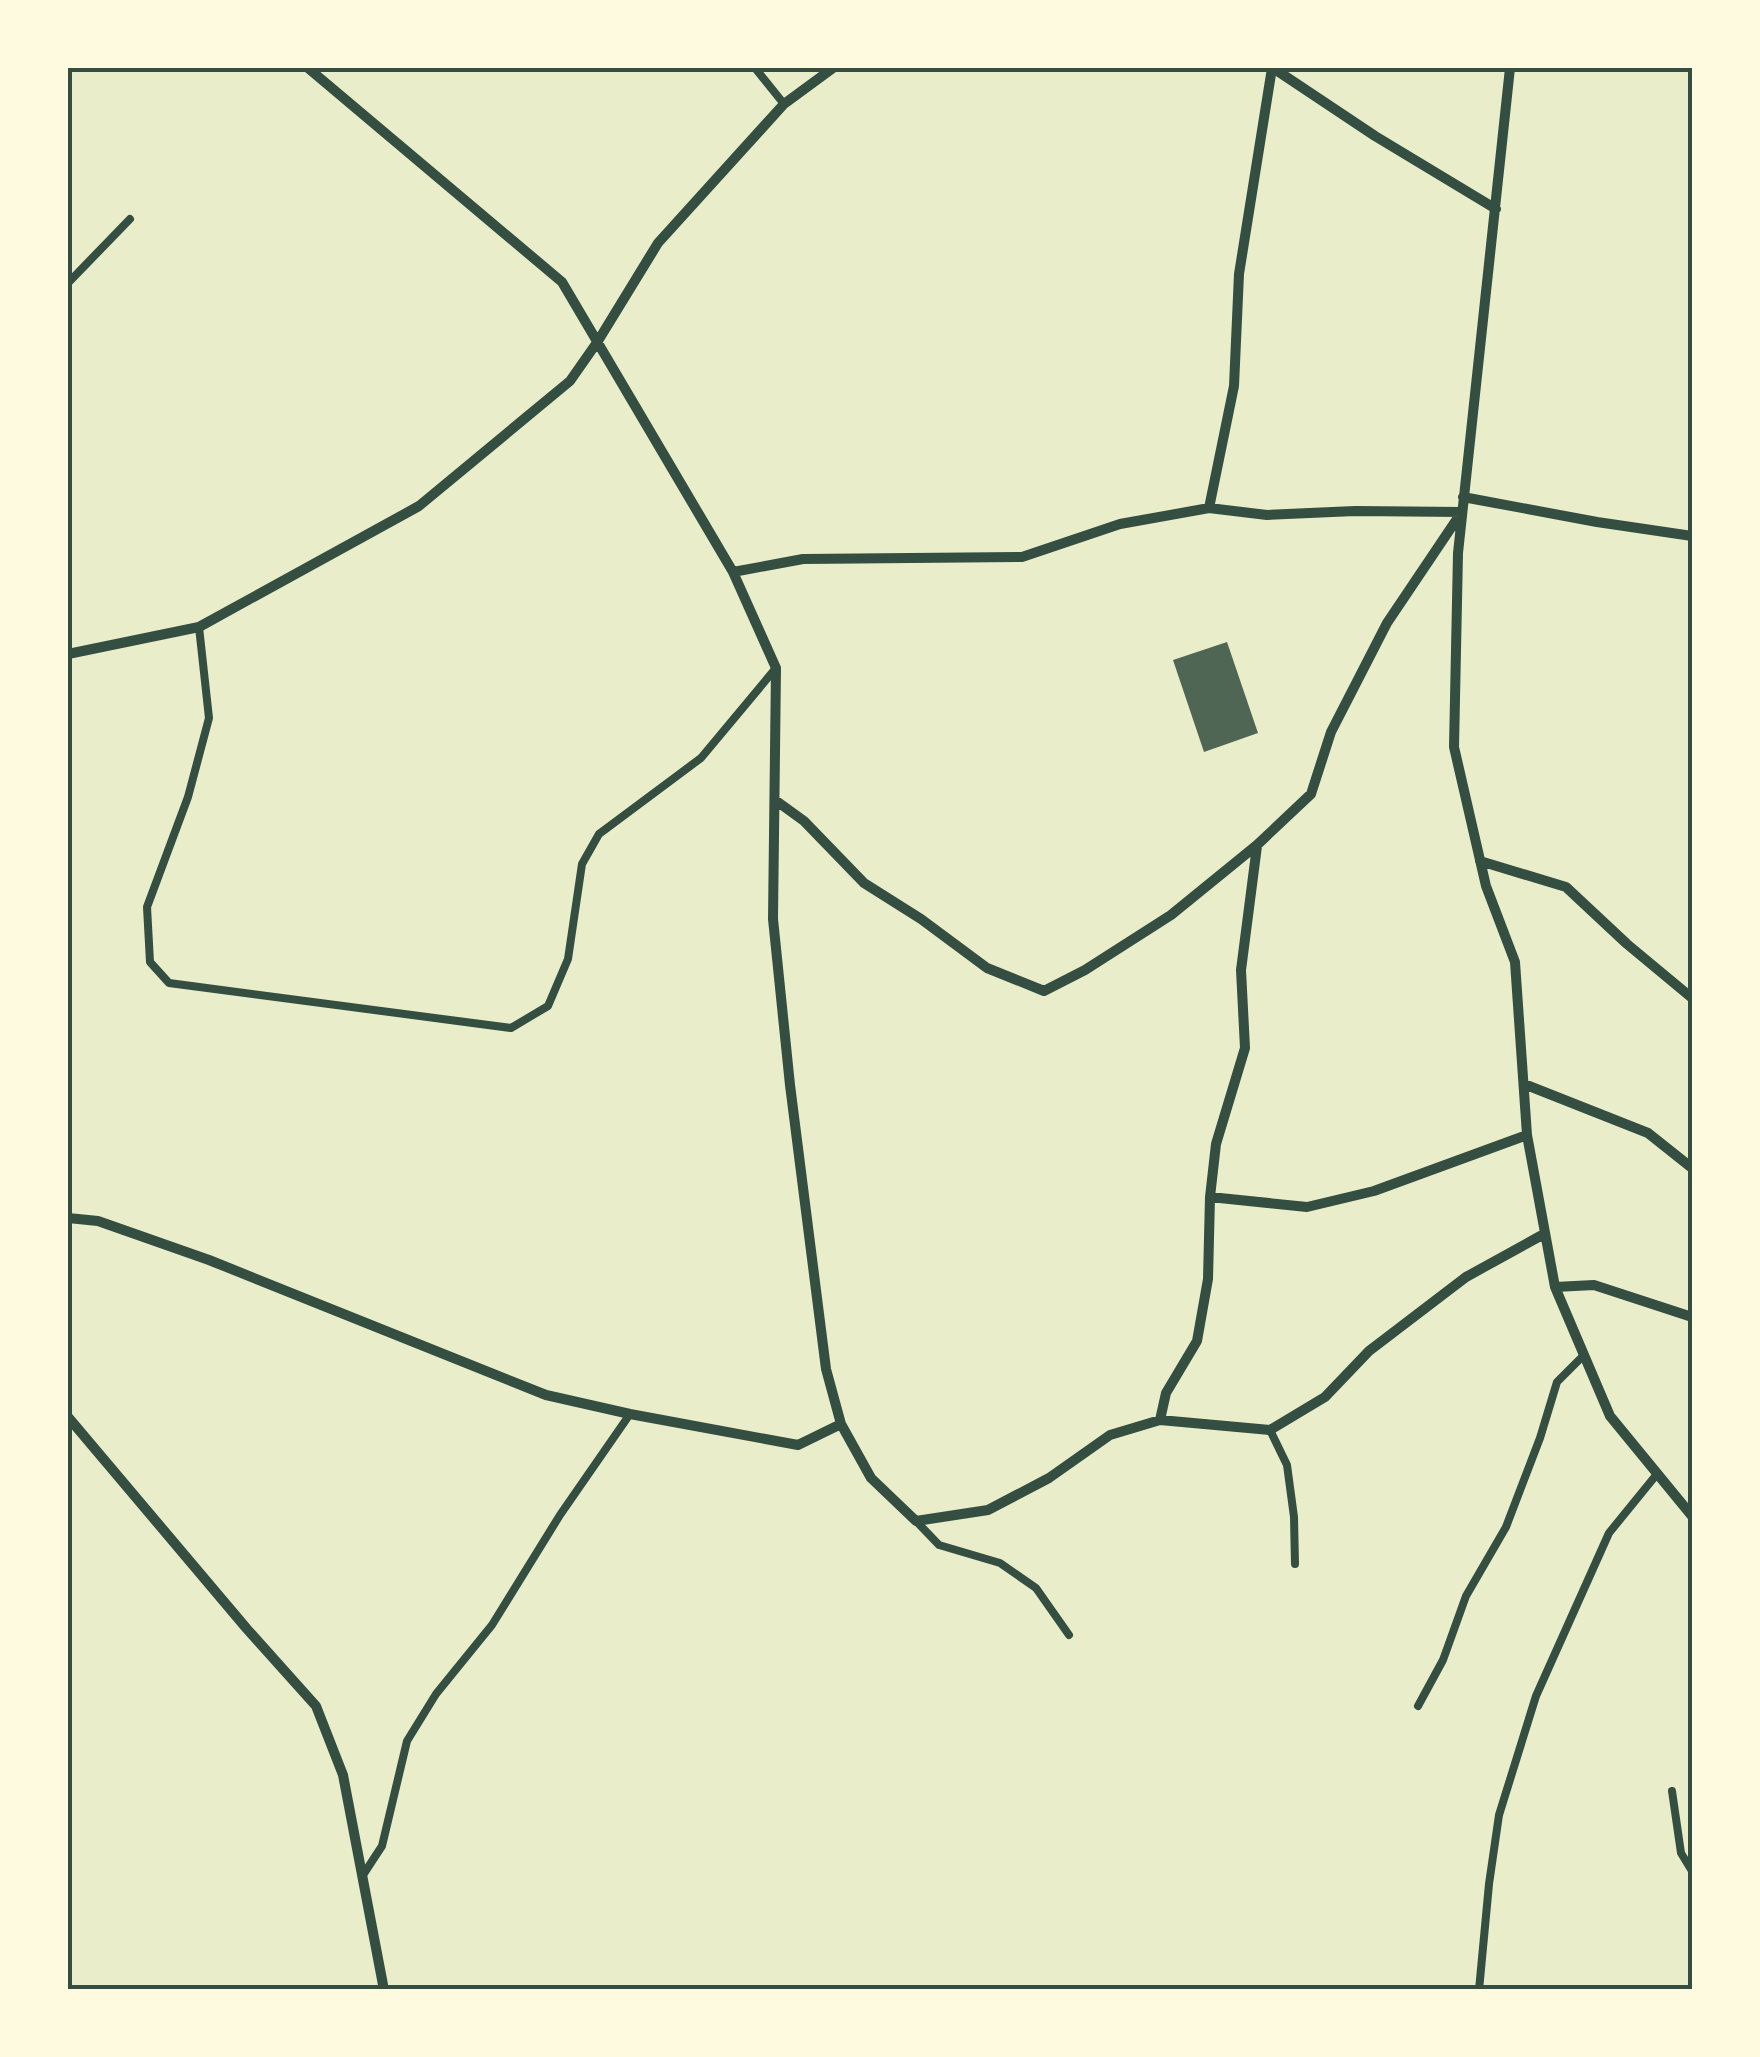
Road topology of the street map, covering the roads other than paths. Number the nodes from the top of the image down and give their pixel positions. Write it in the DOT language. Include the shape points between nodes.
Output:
graph roads {
  1 [pos="308,68"];
  2 [pos="755,68"];
  3 [pos="833,68"];
  4 [pos="1272,68"];
  5 [pos="1510,68"];
  6 [pos="784,104"];
  7 [pos="1496,209"];
  8 [pos="130,219"];
  9 [pos="68,283"];
  10 [pos="598,342"];
  11 [pos="1463,497"];
  12 [pos="1209,508"];
  13 [pos="1462,512"];
  14 [pos="1692,536"];
  15 [pos="733,572"];
  16 [pos="199,627"];
  17 [pos="68,654"];
  18 [pos="776,668"];
  19 [pos="775,800"];
  20 [pos="1257,845"];
  21 [pos="1480,862"];
  22 [pos="1692,998"];
  23 [pos="1524,1084"];
  24 [pos="1526,1135"];
  25 [pos="1692,1168"];
  26 [pos="1210,1198"];
  27 [pos="68,1218"];
  28 [pos="1544,1234"];
  29 [pos="1555,1286"];
  30 [pos="1692,1317"];
  31 [pos="1584,1355"];
  32 [pos="630,1414"];
  33 [pos="68,1417"];
  34 [pos="1160,1420"];
  35 [pos="841,1424"];
  36 [pos="1270,1430"];
  37 [pos="1657,1474"];
  38 [pos="1692,1516"];
  39 [pos="916,1521"];
  40 [pos="1295,1564"];
  41 [pos="1069,1635"];
  42 [pos="1418,1706"];
  43 [pos="1672,1790"];
  44 [pos="1692,1872"];
  45 [pos="363,1875"];
  46 [pos="384,1990"];
  47 [pos="1479,1990"];
  1 -- 10 [label="street" via="562,282"];
  2 -- 6 [label="lane"];
  3 -- 6 [label="street"];
  4 -- 7 [label="street"];
  4 -- 12 [label="street" via="1239,274 1234,386"];
  5 -- 7 [label="street"];
  6 -- 10 [label="street" via="658,243"];
  7 -- 11 [label="street"];
  8 -- 9 [label="lane"];
  10 -- 15 [label="street"];
  10 -- 16 [label="street" via="570,381 419,506"];
  11 -- 13 [label="street"];
  11 -- 14 [label="street"];
  12 -- 13 [label="street" via="1267,515"];
  12 -- 15 [label="street" via="1120,524 1022,557 803,559"];
  13 -- 20 [label="street" via="1387,624 1331,732 1311,794"];
  13 -- 21 [label="street" via="1454,747"];
  15 -- 18 [label="street"];
  16 -- 17 [label="street"];
  16 -- 18 [label="lane" via="208,718 188,797 147,906 150,962 169,983 511,1028 548,1006 568,959 582,864 599,834 701,758"];
  18 -- 19 [label="street"];
  19 -- 20 [label="street" via="864,883 987,968 1044,990 1171,915"];
  19 -- 35 [label="street" via="773,919 788,1066 826,1370"];
  20 -- 26 [label="street" via="1241,970 1245,1048 1216,1144"];
  21 -- 22 [label="street" via="1566,887"];
  21 -- 23 [label="street" via="1514,962"];
  23 -- 24 [label="street"];
  23 -- 25 [label="street" via="1648,1133"];
  24 -- 26 [label="street" via="1374,1191 1307,1207"];
  24 -- 28 [label="street"];
  26 -- 34 [label="street" via="1208,1279 1197,1341 1166,1394"];
  27 -- 32 [label="street" via="98,1221 209,1260 546,1395"];
  28 -- 29 [label="street"];
  28 -- 36 [label="street" via="1466,1277 1369,1351 1325,1396"];
  29 -- 30 [label="street" via="1594,1285"];
  29 -- 31 [label="street"];
  31 -- 37 [label="street" via="1610,1416"];
  31 -- 42 [label="lane" via="1556,1382 1506,1527 1466,1596"];
  32 -- 35 [label="street" via="798,1445"];
  32 -- 45 [label="lane" via="492,1625 406,1741 382,1846"];
  33 -- 45 [label="street" via="316,1706 343,1775"];
  34 -- 36 [label="street"];
  34 -- 39 [label="street" via="1110,1435 988,1510"];
  35 -- 39 [label="street" via="871,1478"];
  36 -- 40 [label="lane" via="1287,1465"];
  37 -- 38 [label="street"];
  37 -- 47 [label="lane" via="1609,1533 1536,1696 1499,1816"];
  39 -- 41 [label="lane" via="939,1545 1000,1563 1036,1588"];
  43 -- 44 [label="lane" via="1681,1853"];
  45 -- 46 [label="street"];
}
